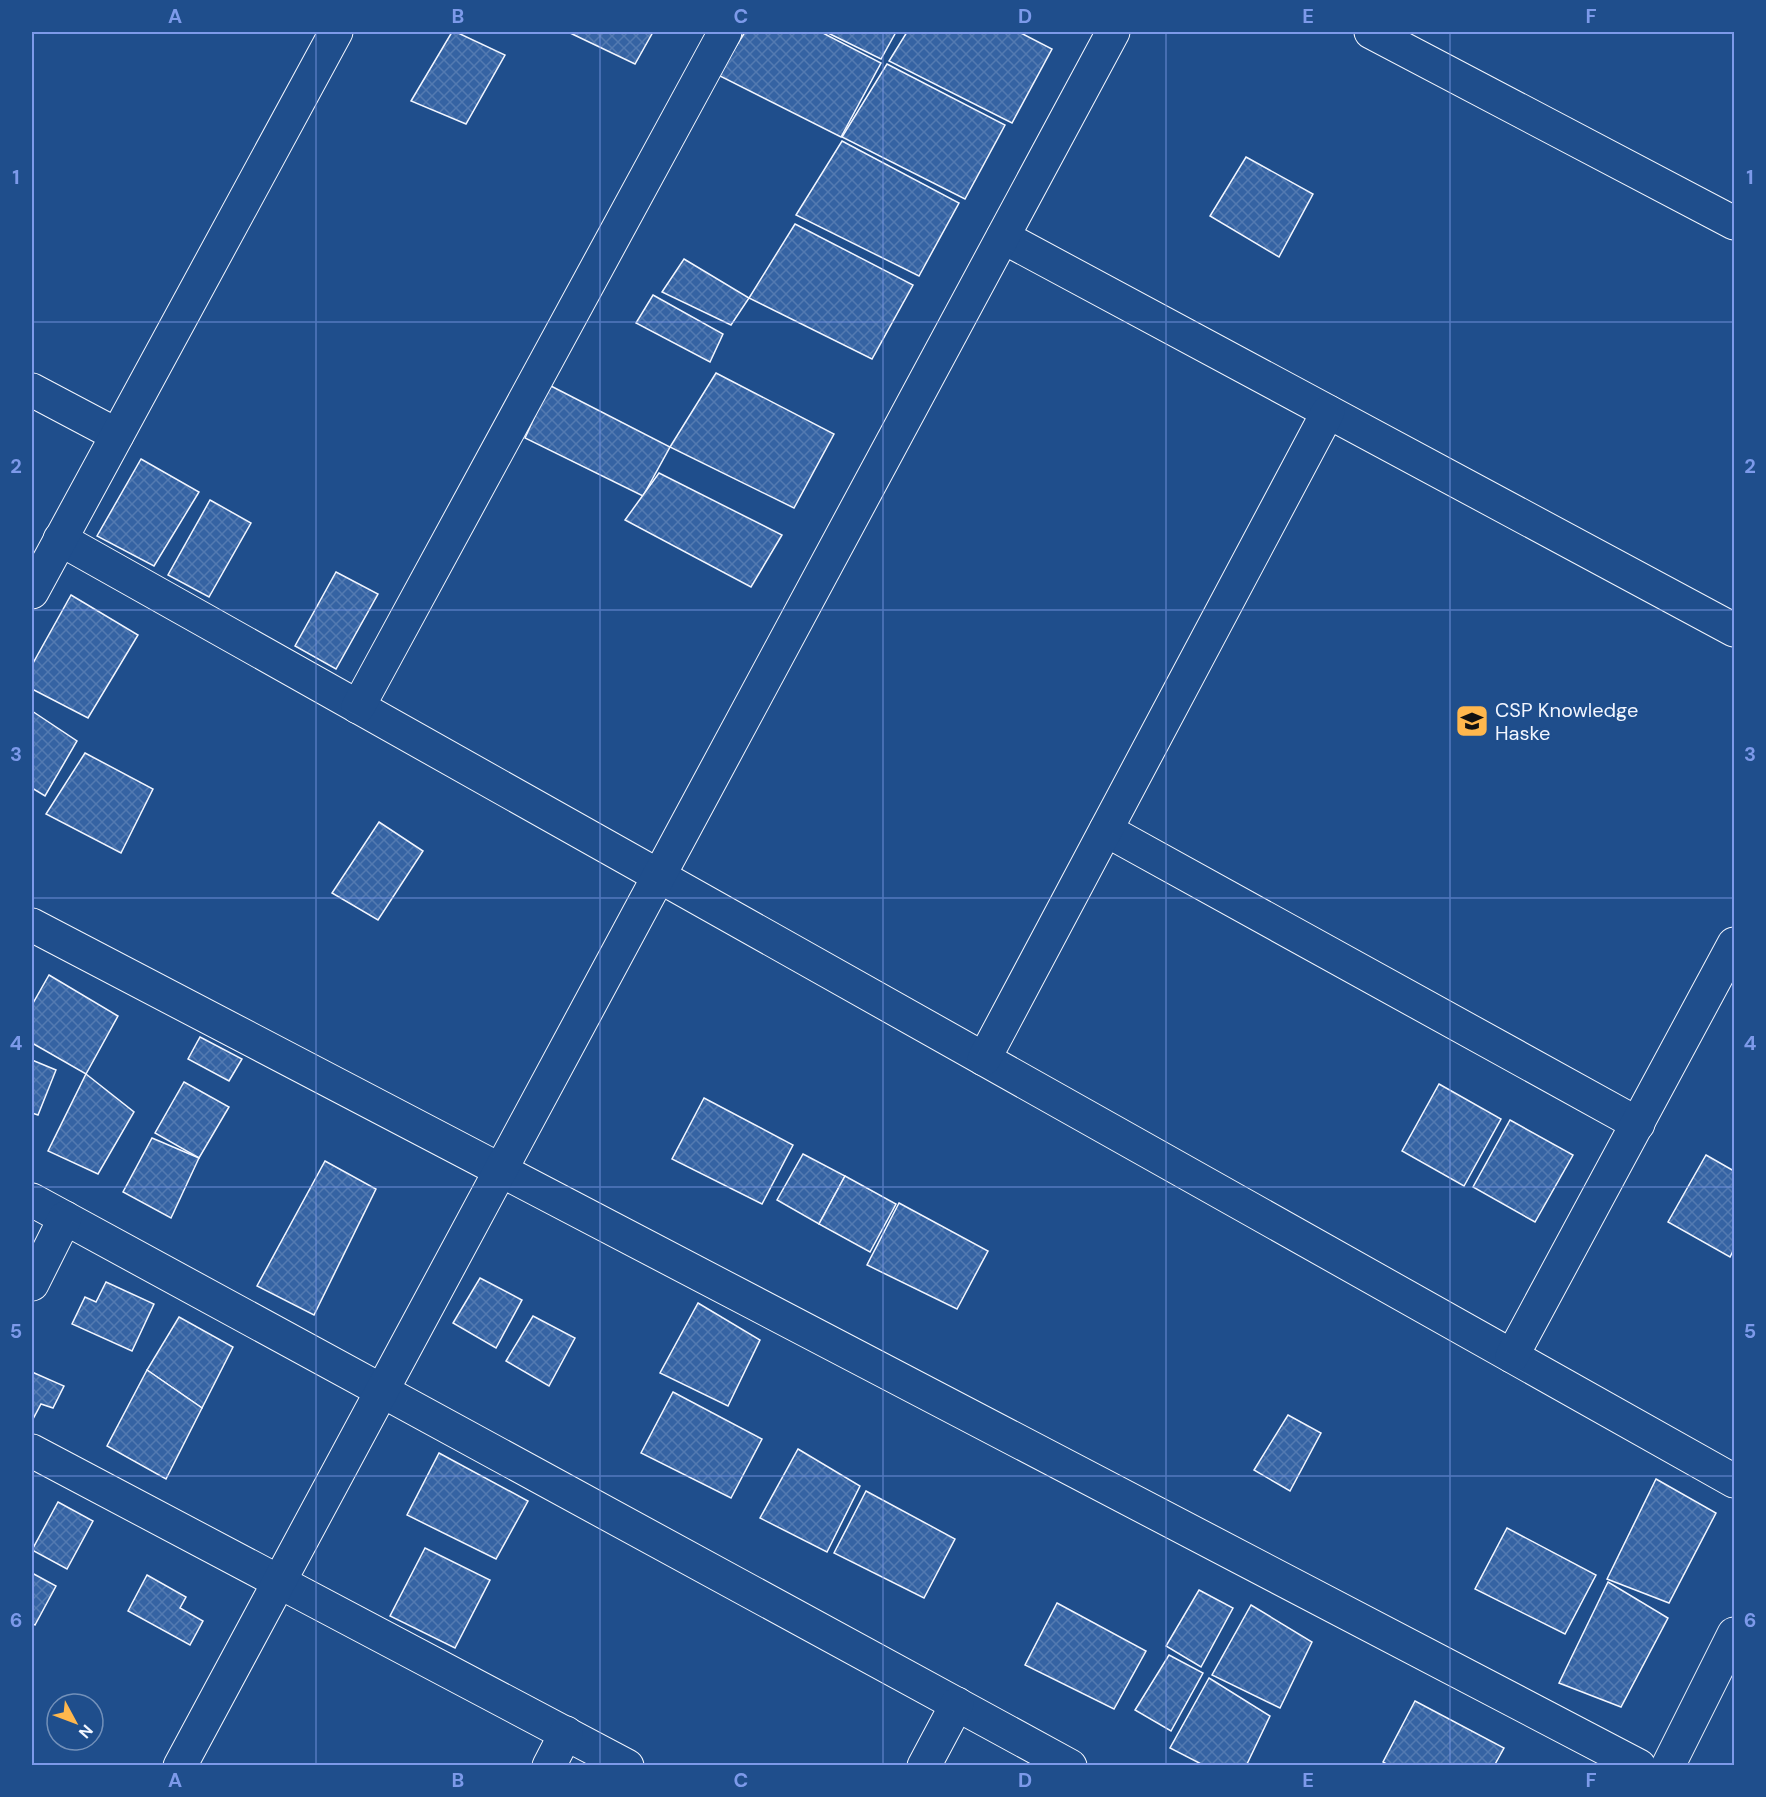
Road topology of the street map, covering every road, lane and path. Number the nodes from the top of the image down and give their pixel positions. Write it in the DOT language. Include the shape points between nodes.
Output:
graph roads {
  1 [pos="336,32"];
  2 [pos="725,32"];
  3 [pos="1113,32"];
  4 [pos="1371,32"];
  5 [pos="1734,223"];
  6 [pos="1003,237"];
  7 [pos="32,390"];
  8 [pos="1328,412"];
  9 [pos="117,435"];
  10 [pos="60,539"];
  11 [pos="32,592"];
  12 [pos="1734,630"];
  13 [pos="358,707"];
  14 [pos="1106,830"];
  15 [pos="659,876"];
  16 [pos="32,925"];
  17 [pos="1734,944"];
  18 [pos="984,1059"];
  19 [pos="1638,1124"];
  20 [pos="500,1170"];
  21 [pos="32,1200"];
  22 [pos="65,1218"];
  23 [pos="32,1284"];
  24 [pos="1512,1356"];
  25 [pos="382,1390"];
  26 [pos="32,1450"];
  27 [pos="1734,1481"];
  28 [pos="279,1581"];
  29 [pos="1734,1634"];
  30 [pos="957,1704"];
  31 [pos="566,1733"];
  32 [pos="180,1766"];
  33 [pos="549,1766"];
  34 [pos="627,1766"];
  35 [pos="924,1766"];
  36 [pos="1070,1766"];
  37 [pos="1639,1766"];
  38 [pos="1668,1766"];
  1 -- 9 [label="street"];
  2 -- 13 [label="street"];
  3 -- 6 [label="street"];
  4 -- 5 [label="street"];
  6 -- 8 [label="street"];
  6 -- 15 [label="street"];
  7 -- 9 [label="street"];
  8 -- 12 [label="street"];
  8 -- 14 [label="street"];
  9 -- 10 [label="street"];
  10 -- 11 [label="street"];
  10 -- 13 [label="street"];
  13 -- 15 [label="street"];
  14 -- 18 [label="street"];
  14 -- 19 [label="street"];
  15 -- 18 [label="street"];
  15 -- 20 [label="street"];
  16 -- 20 [label="street"];
  17 -- 19 [label="street"];
  18 -- 24 [label="street"];
  19 -- 24 [label="street"];
  20 -- 25 [label="street"];
  20 -- 37 [label="street"];
  21 -- 22 [label="street"];
  22 -- 23 [label="street"];
  22 -- 25 [label="street"];
  24 -- 27 [label="street"];
  25 -- 28 [label="street"];
  25 -- 30 [label="street"];
  26 -- 28 [label="street"];
  28 -- 31 [label="street"];
  28 -- 32 [label="street"];
  29 -- 38 [label="street"];
  30 -- 35 [label="street"];
  30 -- 36 [label="street"];
  31 -- 33 [label="street"];
  31 -- 34 [label="street"];
}
